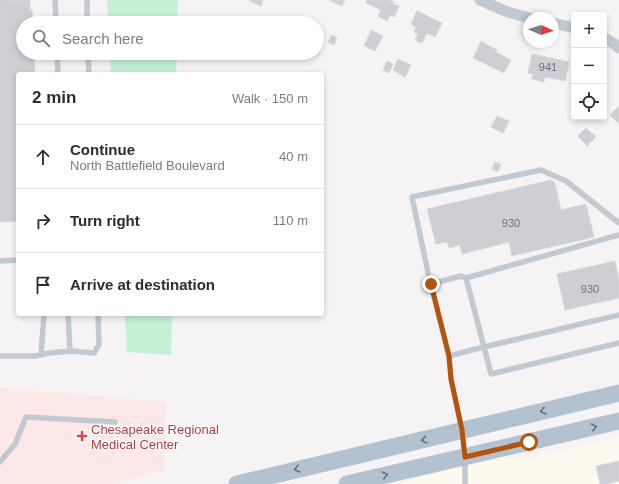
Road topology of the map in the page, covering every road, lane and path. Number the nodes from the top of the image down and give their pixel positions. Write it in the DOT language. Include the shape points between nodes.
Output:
graph roads {
  1 [pos="55,0"];
  2 [pos="87,0"];
  3 [pos="480,0"];
  4 [pos="56,16"];
  5 [pos="88,16"];
  6 [pos="523,16"];
  7 [pos="559,25"];
  8 [pos="571,27"];
  9 [pos="607,40"];
  10 [pos="619,48"];
  11 [pos="57,60"];
  12 [pos="88,60"];
  13 [pos="58,72"];
  14 [pos="89,72"];
  15 [pos="619,223"];
  16 [pos="619,235"];
  17 [pos="16,260"];
  18 [pos="0,261"];
  19 [pos="466,278"];
  20 [pos="431,284"];
  21 [pos="619,315"];
  22 [pos="44,316"];
  23 [pos="68,316"];
  24 [pos="98,316"];
  25 [pos="619,343"];
  26 [pos="484,347"];
  27 [pos="70,351"];
  28 [pos="41,355"];
  29 [pos="0,356"];
  30 [pos="449,356"];
  31 [pos="619,393"];
  32 [pos="619,421"];
  33 [pos="115,422"];
  34 [pos="462,430"];
  35 [pos="465,457"];
  36 [pos="0,462"];
  37 [pos="237,484"];
  38 [pos="347,484"];
  39 [pos="465,484"];
  1 -- 4 [label="lane"];
  2 -- 5 [label="lane"];
  3 -- 6 [label="street"];
  7 -- 8 [label="street"];
  9 -- 10 [label="street"];
  11 -- 13 [label="lane"];
  12 -- 14 [label="lane"];
  15 -- 20 [label="lane" via="566,181 541,170 412,197"];
  16 -- 19 [label="lane"];
  17 -- 18 [label="lane"];
  19 -- 20 [label="lane" via="461,276"];
  19 -- 26 [label="lane"];
  20 -- 30 [label="lane"];
  21 -- 26 [label="lane"];
  22 -- 28 [label="lane"];
  23 -- 27 [label="lane"];
  24 -- 27 [label="lane" via="99,345 94,353"];
  25 -- 26 [label="lane" via="491,374"];
  26 -- 30 [label="lane"];
  27 -- 28 [label="lane"];
  28 -- 29 [label="lane"];
  30 -- 34 [label="lane" via="451,379"];
  31 -- 34 [label="main road, one-way"];
  35 -- 32 [label="main road, one-way"];
  33 -- 36 [label="lane" via="26,417 15,444"];
  34 -- 35 [label="lane"];
  34 -- 37 [label="main road, one-way"];
  38 -- 35 [label="main road, one-way"];
  35 -- 39 [label="lane"];
}
